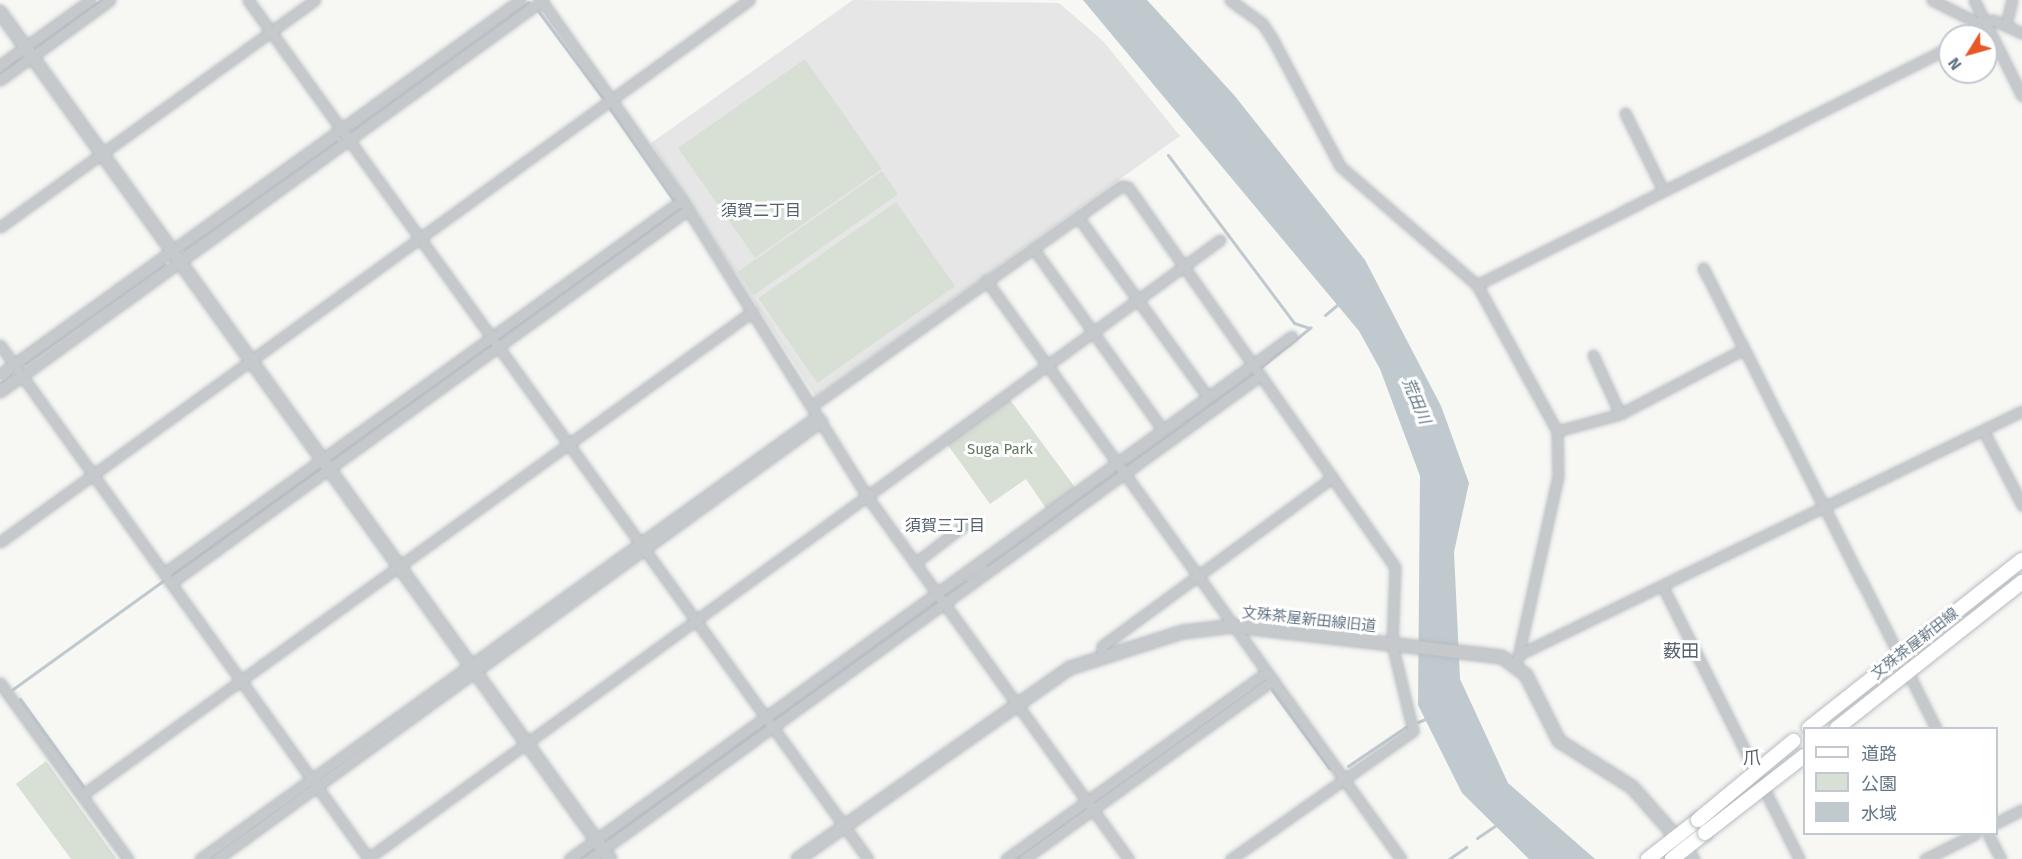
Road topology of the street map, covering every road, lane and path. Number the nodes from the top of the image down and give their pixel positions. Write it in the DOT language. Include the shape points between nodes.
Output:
graph roads {
  1 [pos="90,0"];
  2 [pos="110,0"];
  3 [pos="248,0"];
  4 [pos="315,0"];
  5 [pos="520,0"];
  6 [pos="542,0"];
  7 [pos="749,0"];
  8 [pos="1230,0"];
  9 [pos="1932,0"];
  10 [pos="1974,0"];
  11 [pos="2012,0"];
  12 [pos="0,12"];
  13 [pos="1984,24"];
  14 [pos="1986,24"];
  15 [pos="1998,25"];
  16 [pos="2006,25"];
  17 [pos="271,31"];
  18 [pos="2022,33"];
  19 [pos="1998,49"];
  20 [pos="29,52"];
  21 [pos="1938,53"];
  22 [pos="0,65"];
  23 [pos="0,80"];
  24 [pos="2022,96"];
  25 [pos="612,98"];
  26 [pos="1625,113"];
  27 [pos="340,129"];
  28 [pos="347,139"];
  29 [pos="102,153"];
  30 [pos="1663,190"];
  31 [pos="682,200"];
  32 [pos="688,210"];
  33 [pos="1078,217"];
  34 [pos="0,227"];
  35 [pos="418,238"];
  36 [pos="1220,240"];
  37 [pos="1033,248"];
  38 [pos="172,250"];
  39 [pos="180,261"];
  40 [pos="1184,265"];
  41 [pos="1703,268"];
  42 [pos="986,280"];
  43 [pos="1477,285"];
  44 [pos="1137,299"];
  45 [pos="753,311"];
  46 [pos="1094,331"];
  47 [pos="1292,336"];
  48 [pos="490,338"];
  49 [pos="0,345"];
  50 [pos="497,346"];
  51 [pos="1744,349"];
  52 [pos="1593,355"];
  53 [pos="250,359"];
  54 [pos="14,364"];
  55 [pos="1253,364"];
  56 [pos="1047,365"];
  57 [pos="0,374"];
  58 [pos="1261,375"];
  59 [pos="22,376"];
  60 [pos="0,392"];
  61 [pos="1208,397"];
  62 [pos="813,405"];
  63 [pos="2022,411"];
  64 [pos="1620,414"];
  65 [pos="819,419"];
  66 [pos="1163,430"];
  67 [pos="1983,430"];
  68 [pos="1557,431"];
  69 [pos="568,443"];
  70 [pos="325,463"];
  71 [pos="1117,463"];
  72 [pos="1124,472"];
  73 [pos="92,474"];
  74 [pos="1333,477"];
  75 [pos="866,495"];
  76 [pos="2022,505"];
  77 [pos="1824,509"];
  78 [pos="967,523"];
  79 [pos="0,542"];
  80 [pos="640,548"];
  81 [pos="2022,560"];
  82 [pos="915,563"];
  83 [pos="399,565"];
  84 [pos="164,573"];
  85 [pos="1196,574"];
  86 [pos="2022,582"];
  87 [pos="171,583"];
  88 [pos="1664,589"];
  89 [pos="936,593"];
  90 [pos="944,604"];
  91 [pos="694,619"];
  92 [pos="1234,626"];
  93 [pos="1397,645"];
  94 [pos="1101,655"];
  95 [pos="1899,657"];
  96 [pos="1519,659"];
  97 [pos="473,669"];
  98 [pos="1907,671"];
  99 [pos="1270,676"];
  100 [pos="241,682"];
  101 [pos="0,683"];
  102 [pos="1016,702"];
  103 [pos="765,718"];
  104 [pos="772,727"];
  105 [pos="1812,727"];
  106 [pos="1839,727"];
  107 [pos="1935,727"];
  108 [pos="1799,737"];
  109 [pos="525,740"];
  110 [pos="1803,757"];
  111 [pos="1343,777"];
  112 [pos="313,778"];
  113 [pos="318,789"];
  114 [pos="82,795"];
  115 [pos="1087,800"];
  116 [pos="1093,810"];
  117 [pos="2022,810"];
  118 [pos="1998,822"];
  119 [pos="845,826"];
  120 [pos="1702,826"];
  121 [pos="1973,835"];
  122 [pos="1989,835"];
  123 [pos="1677,837"];
  124 [pos="603,849"];
  125 [pos="1690,854"];
  126 [pos="128,859"];
  127 [pos="200,859"];
  128 [pos="217,859"];
  129 [pos="368,859"];
  130 [pos="569,859"];
  131 [pos="590,859"];
  132 [pos="798,859"];
  133 [pos="868,859"];
  134 [pos="1006,859"];
  135 [pos="1024,859"];
  136 [pos="1129,859"];
  137 [pos="1231,859"];
  138 [pos="1401,859"];
  139 [pos="1648,859"];
  140 [pos="1672,859"];
  141 [pos="1799,859"];
  142 [pos="1925,859"];
  143 [pos="2001,859"];
  1 -- 20 [label="street"];
  2 -- 20 [label="street"];
  3 -- 17 [label="street"];
  4 -- 17 [label="street"];
  5 -- 27 [label="street"];
  6 -- 25 [label="street"];
  6 -- 28 [label="street"];
  7 -- 25 [label="street"];
  8 -- 43 [label="street" via="1262,23 1340,166"];
  9 -- 13 [label="street"];
  10 -- 14 [label="street"];
  11 -- 16 [label="street"];
  12 -- 20 [label="street"];
  15 -- 16 [label="street"];
  16 -- 18 [label="street"];
  17 -- 27 [label="street"];
  17 -- 29 [label="street"];
  19 -- 24 [label="street"];
  20 -- 22 [label="street"];
  20 -- 23 [label="street"];
  20 -- 29 [label="street"];
  21 -- 30 [label="street"];
  25 -- 31 [label="street"];
  25 -- 35 [label="street"];
  26 -- 30 [label="street"];
  27 -- 28 [label="street"];
  27 -- 38 [label="street"];
  28 -- 35 [label="street"];
  28 -- 39 [label="street"];
  29 -- 34 [label="street"];
  29 -- 38 [label="street"];
  30 -- 43 [label="street"];
  31 -- 32 [label="street"];
  31 -- 48 [label="street"];
  32 -- 45 [label="street"];
  32 -- 50 [label="street"];
  33 -- 37 [label="street"];
  33 -- 40 [label="street" via="1121,186 1128,187"];
  33 -- 44 [label="street"];
  35 -- 48 [label="street"];
  35 -- 53 [label="street"];
  36 -- 40 [label="street"];
  37 -- 42 [label="street"];
  37 -- 46 [label="street"];
  38 -- 39 [label="street"];
  38 -- 54 [label="street"];
  39 -- 53 [label="street"];
  39 -- 59 [label="street"];
  40 -- 44 [label="street"];
  40 -- 55 [label="street"];
  41 -- 51 [label="street"];
  42 -- 56 [label="street"];
  42 -- 62 [label="street"];
  43 -- 68 [label="street"];
  44 -- 46 [label="street"];
  44 -- 61 [label="street"];
  45 -- 62 [label="street"];
  45 -- 69 [label="street"];
  46 -- 56 [label="street"];
  46 -- 66 [label="street"];
  47 -- 55 [label="street"];
  48 -- 50 [label="street"];
  48 -- 70 [label="street"];
  49 -- 54 [label="street"];
  50 -- 69 [label="street"];
  50 -- 70 [label="street"];
  51 -- 64 [label="street"];
  51 -- 77 [label="street"];
  52 -- 64 [label="street"];
  53 -- 70 [label="street"];
  53 -- 73 [label="street"];
  54 -- 57 [label="street"];
  54 -- 59 [label="street"];
  55 -- 58 [label="street"];
  55 -- 61 [label="street"];
  56 -- 71 [label="street"];
  56 -- 75 [label="street"];
  58 -- 72 [label="street"];
  58 -- 74 [label="street"];
  59 -- 60 [label="street"];
  59 -- 73 [label="street"];
  61 -- 66 [label="street"];
  62 -- 65 [label="street"];
  63 -- 67 [label="street"];
  64 -- 68 [label="street"];
  65 -- 75 [label="street"];
  65 -- 80 [label="street"];
  66 -- 71 [label="street"];
  67 -- 76 [label="street"];
  67 -- 77 [label="street"];
  68 -- 96 [label="street" via="1558,476"];
  69 -- 80 [label="street"];
  69 -- 83 [label="street"];
  70 -- 83 [label="street"];
  70 -- 84 [label="street"];
  70 -- 87 [label="street"];
  71 -- 72 [label="street"];
  71 -- 89 [label="street"];
  72 -- 85 [label="street"];
  72 -- 90 [label="street"];
  73 -- 79 [label="street"];
  73 -- 84 [label="street"];
  74 -- 85 [label="street"];
  74 -- 93 [label="street" via="1395,567"];
  75 -- 82 [label="street"];
  75 -- 91 [label="street"];
  77 -- 88 [label="street"];
  77 -- 95 [label="street"];
  78 -- 82 [label="street"];
  80 -- 91 [label="street"];
  80 -- 97 [label="street"];
  81 -- 95 [label="main road, 文殊茶屋新田線"];
  82 -- 89 [label="street"];
  83 -- 97 [label="street"];
  83 -- 100 [label="street"];
  84 -- 87 [label="street"];
  85 -- 92 [label="street"];
  85 -- 94 [label="street" via="1101,646"];
  86 -- 98 [label="main road, 文殊茶屋新田線"];
  87 -- 100 [label="street"];
  88 -- 96 [label="street"];
  88 -- 141 [label="street"];
  89 -- 90 [label="street"];
  89 -- 103 [label="street"];
  90 -- 102 [label="street"];
  90 -- 104 [label="street"];
  91 -- 103 [label="street"];
  91 -- 109 [label="street"];
  92 -- 93 [label="street, 文殊茶屋新田線旧道"];
  92 -- 94 [label="street, 文殊茶屋新田線旧道" via="1183,632"];
  92 -- 99 [label="street"];
  93 -- 96 [label="street, 文殊茶屋新田線旧道"];
  93 -- 111 [label="street" via="1413,731"];
  94 -- 102 [label="street, 文殊茶屋新田線旧道"];
  95 -- 98 [label="street"];
  95 -- 105 [label="main road, 文殊茶屋新田線"];
  96 -- 123 [label="street" via="1559,741 1632,787"];
  97 -- 109 [label="street"];
  97 -- 112 [label="street"];
  97 -- 113 [label="street"];
  98 -- 106 [label="main road, 文殊茶屋新田線"];
  98 -- 107 [label="street"];
  99 -- 111 [label="street"];
  99 -- 115 [label="street"];
  99 -- 116 [label="street"];
  100 -- 112 [label="street"];
  100 -- 114 [label="street"];
  101 -- 114 [label="street"];
  102 -- 115 [label="street"];
  102 -- 119 [label="street, 文殊茶屋新田線旧道"];
  103 -- 104 [label="street"];
  103 -- 124 [label="street"];
  104 -- 119 [label="street"];
  104 -- 124 [label="street"];
  108 -- 120 [label="main road, bridge"];
  109 -- 124 [label="street"];
  109 -- 129 [label="street"];
  110 -- 120 [label="main road, bridge"];
  111 -- 137 [label="street"];
  111 -- 138 [label="street"];
  112 -- 113 [label="street"];
  112 -- 127 [label="street"];
  113 -- 128 [label="street"];
  113 -- 129 [label="street"];
  114 -- 126 [label="street"];
  115 -- 116 [label="street"];
  115 -- 134 [label="street"];
  116 -- 135 [label="street"];
  116 -- 136 [label="street"];
  117 -- 118 [label="street"];
  119 -- 132 [label="street, 文殊茶屋新田線旧道"];
  119 -- 133 [label="street"];
  120 -- 123 [label="main road"];
  120 -- 125 [label="main road"];
  121 -- 142 [label="street"];
  122 -- 143 [label="street"];
  123 -- 125 [label="street"];
  123 -- 139 [label="main road"];
  124 -- 130 [label="street"];
  124 -- 131 [label="street"];
  125 -- 140 [label="main road"];
}
